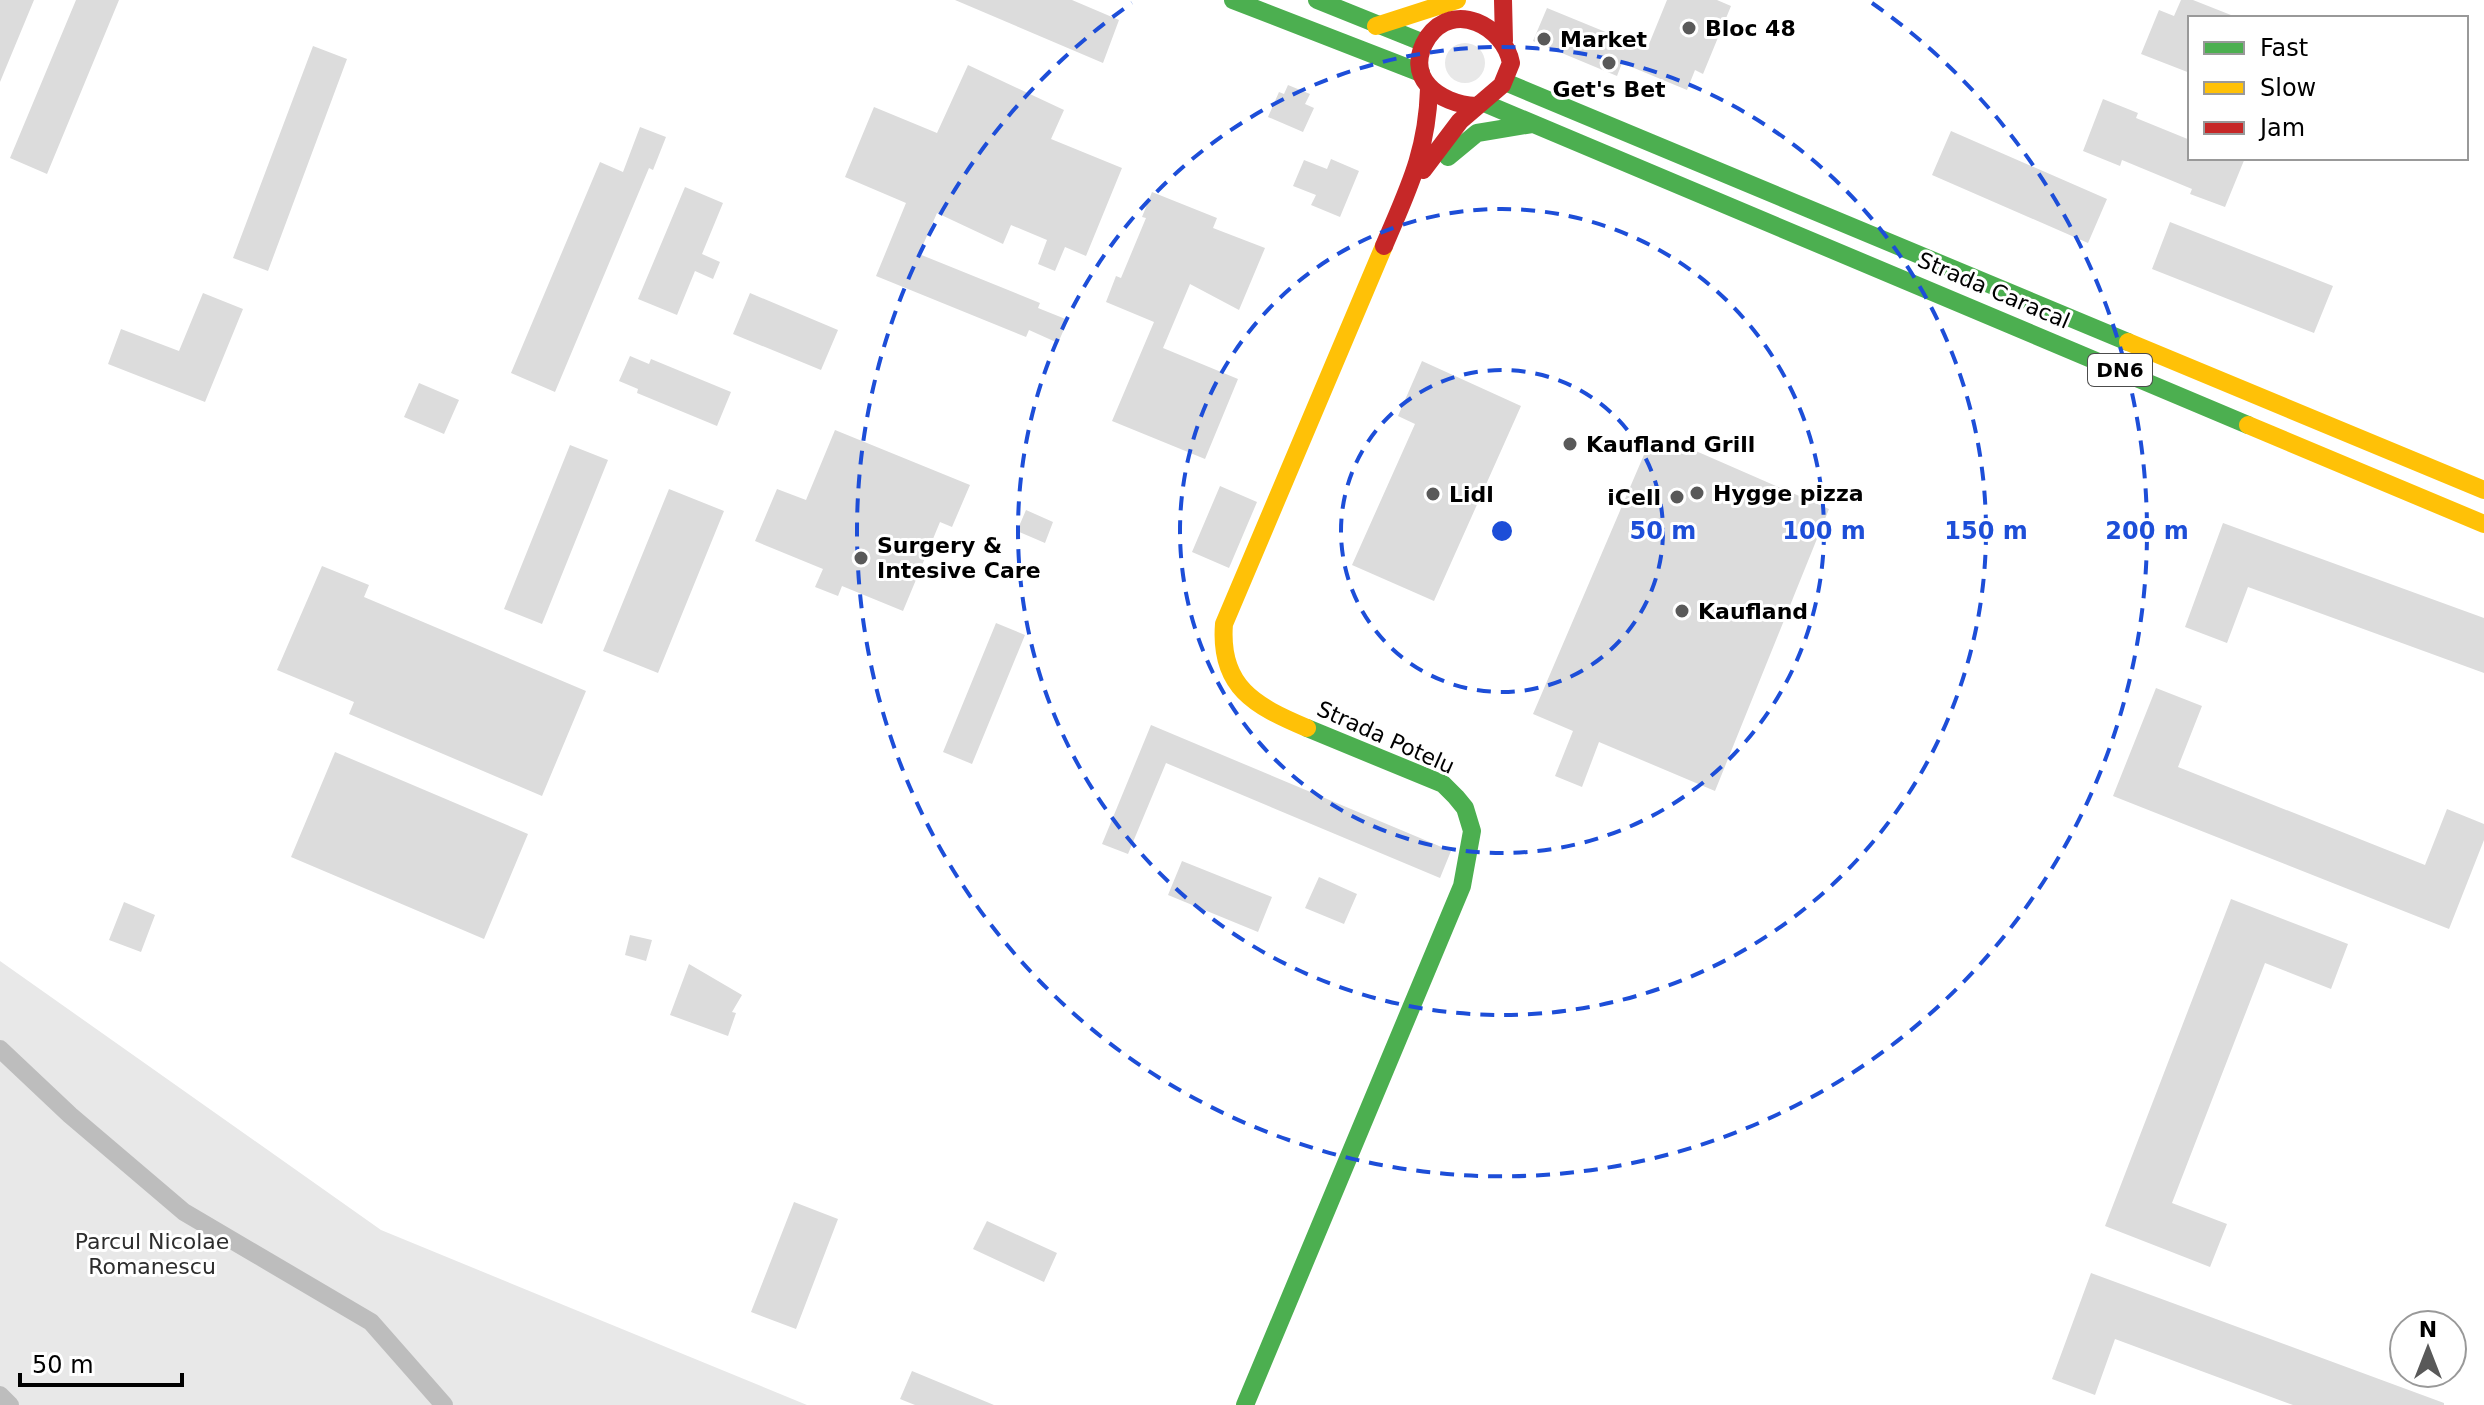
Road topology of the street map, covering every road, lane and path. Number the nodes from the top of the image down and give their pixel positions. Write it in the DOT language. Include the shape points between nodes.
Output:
graph roads {
  1 [pos="1233,0"];
  2 [pos="1317,0"];
  3 [pos="1477,0"];
  4 [pos="1503,0"];
  5 [pos="1458,9"];
  6 [pos="1376,26"];
  7 [pos="1504,41"];
  8 [pos="1424,43"];
  9 [pos="1425,81"];
  10 [pos="1505,82"];
  11 [pos="1480,104"];
  12 [pos="1533,124"];
  13 [pos="1408,193"];
  14 [pos="2484,490"];
  15 [pos="2484,524"];
  16 [pos="0,1049"];
  17 [pos="0,1395"];
  18 [pos="10,1405"];
  19 [pos="444,1405"];
  20 [pos="1245,1405"];
  1 -- 9 [label="main road, DN6"];
  2 -- 6 [label="main road"];
  3 -- 5 [label="main road"];
  4 -- 7 [label="main road"];
  5 -- 6 [label="main road"];
  5 -- 7 [label="main road"];
  5 -- 8 [label="main road"];
  6 -- 8 [label="main road"];
  7 -- 10 [label="main road" via="1510,61"];
  8 -- 9 [label="main road"];
  9 -- 11 [label="main road, DN6" via="1445,103"];
  9 -- 13 [label="main road, Strada Potelu" via="1428,127"];
  10 -- 11 [label="main road"];
  10 -- 14 [label="main road, Strada Caracal / DN6"];
  11 -- 12 [label="main road, Strada Caracal / DN6"];
  11 -- 13 [label="main road, Strada Potelu" via="1451,131"];
  12 -- 13 [label="main road" via="1469,137"];
  12 -- 15 [label="main road, Strada Caracal / DN6"];
  13 -- 20 [label="main road, Strada Potelu" via="1224,624 1222,641 1231,679 1245,696 1269,712 1443,784 1462,801 1474,833 1462,886"];
  16 -- 19 [label="street" via="184,1212 371,1322"];
  17 -- 18 [label="street"];
}
